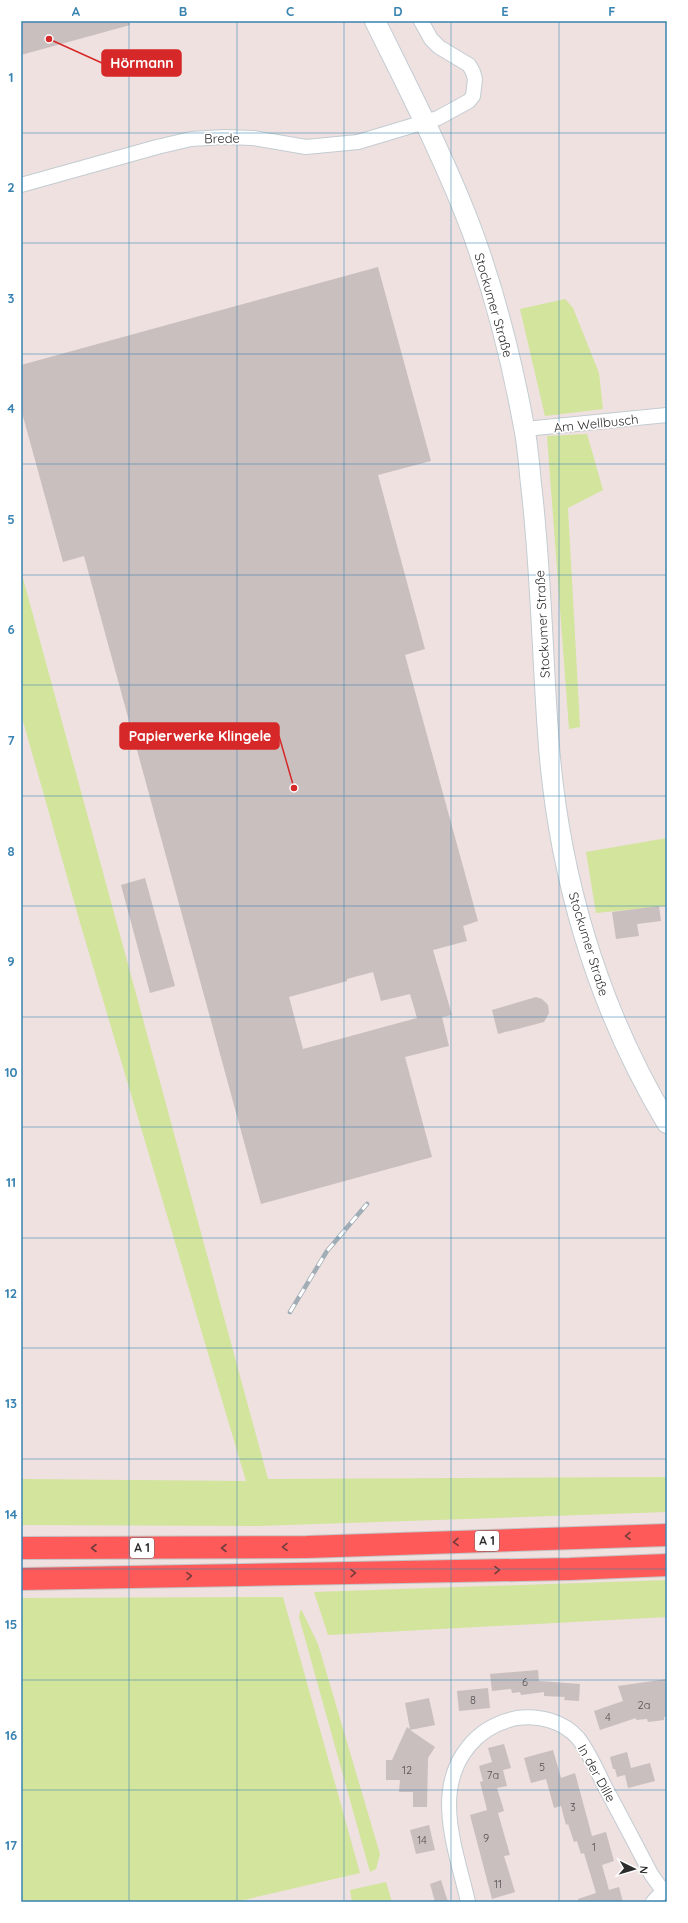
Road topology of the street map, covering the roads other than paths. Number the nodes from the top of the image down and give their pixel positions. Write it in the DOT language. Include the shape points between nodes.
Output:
graph roads {
  1 [pos="375,21"];
  2 [pos="421,21"];
  3 [pos="426,122"];
  4 [pos="21,186"];
  5 [pos="667,415"];
  6 [pos="525,430"];
  7 [pos="667,1123"];
  8 [pos="667,1535"];
  9 [pos="21,1548"];
  10 [pos="667,1565"];
  11 [pos="21,1579"];
  12 [pos="665,1890"];
  13 [pos="468,1902"];
  14 [pos="653,1902"];
  1 -- 3 [label="main road, Stockumer Straße"];
  2 -- 3 [label="street" via="431,39 439,47 469,65 475,79 473,96 469,101 455,111"];
  3 -- 4 [label="street, Brede" via="358,142 306,146 253,138 191,139"];
  3 -- 6 [label="main road, Stockumer Straße" via="472,232 500,320"];
  5 -- 6 [label="street, Am Wellbusch"];
  6 -- 7 [label="main road, Stockumer Straße" via="538,557 548,736 570,883 600,986 635,1066"];
  8 -- 9 [label="highway, A 1, one-way" via="307,1547"];
  11 -- 10 [label="highway, A 1, one-way"];
  12 -- 13 [label="street, In der Dille" via="651,1874 578,1738 557,1723 546,1719 519,1718 489,1728 475,1739 463,1752 449,1785 451,1827"];
  12 -- 14 [label="street"];
}
